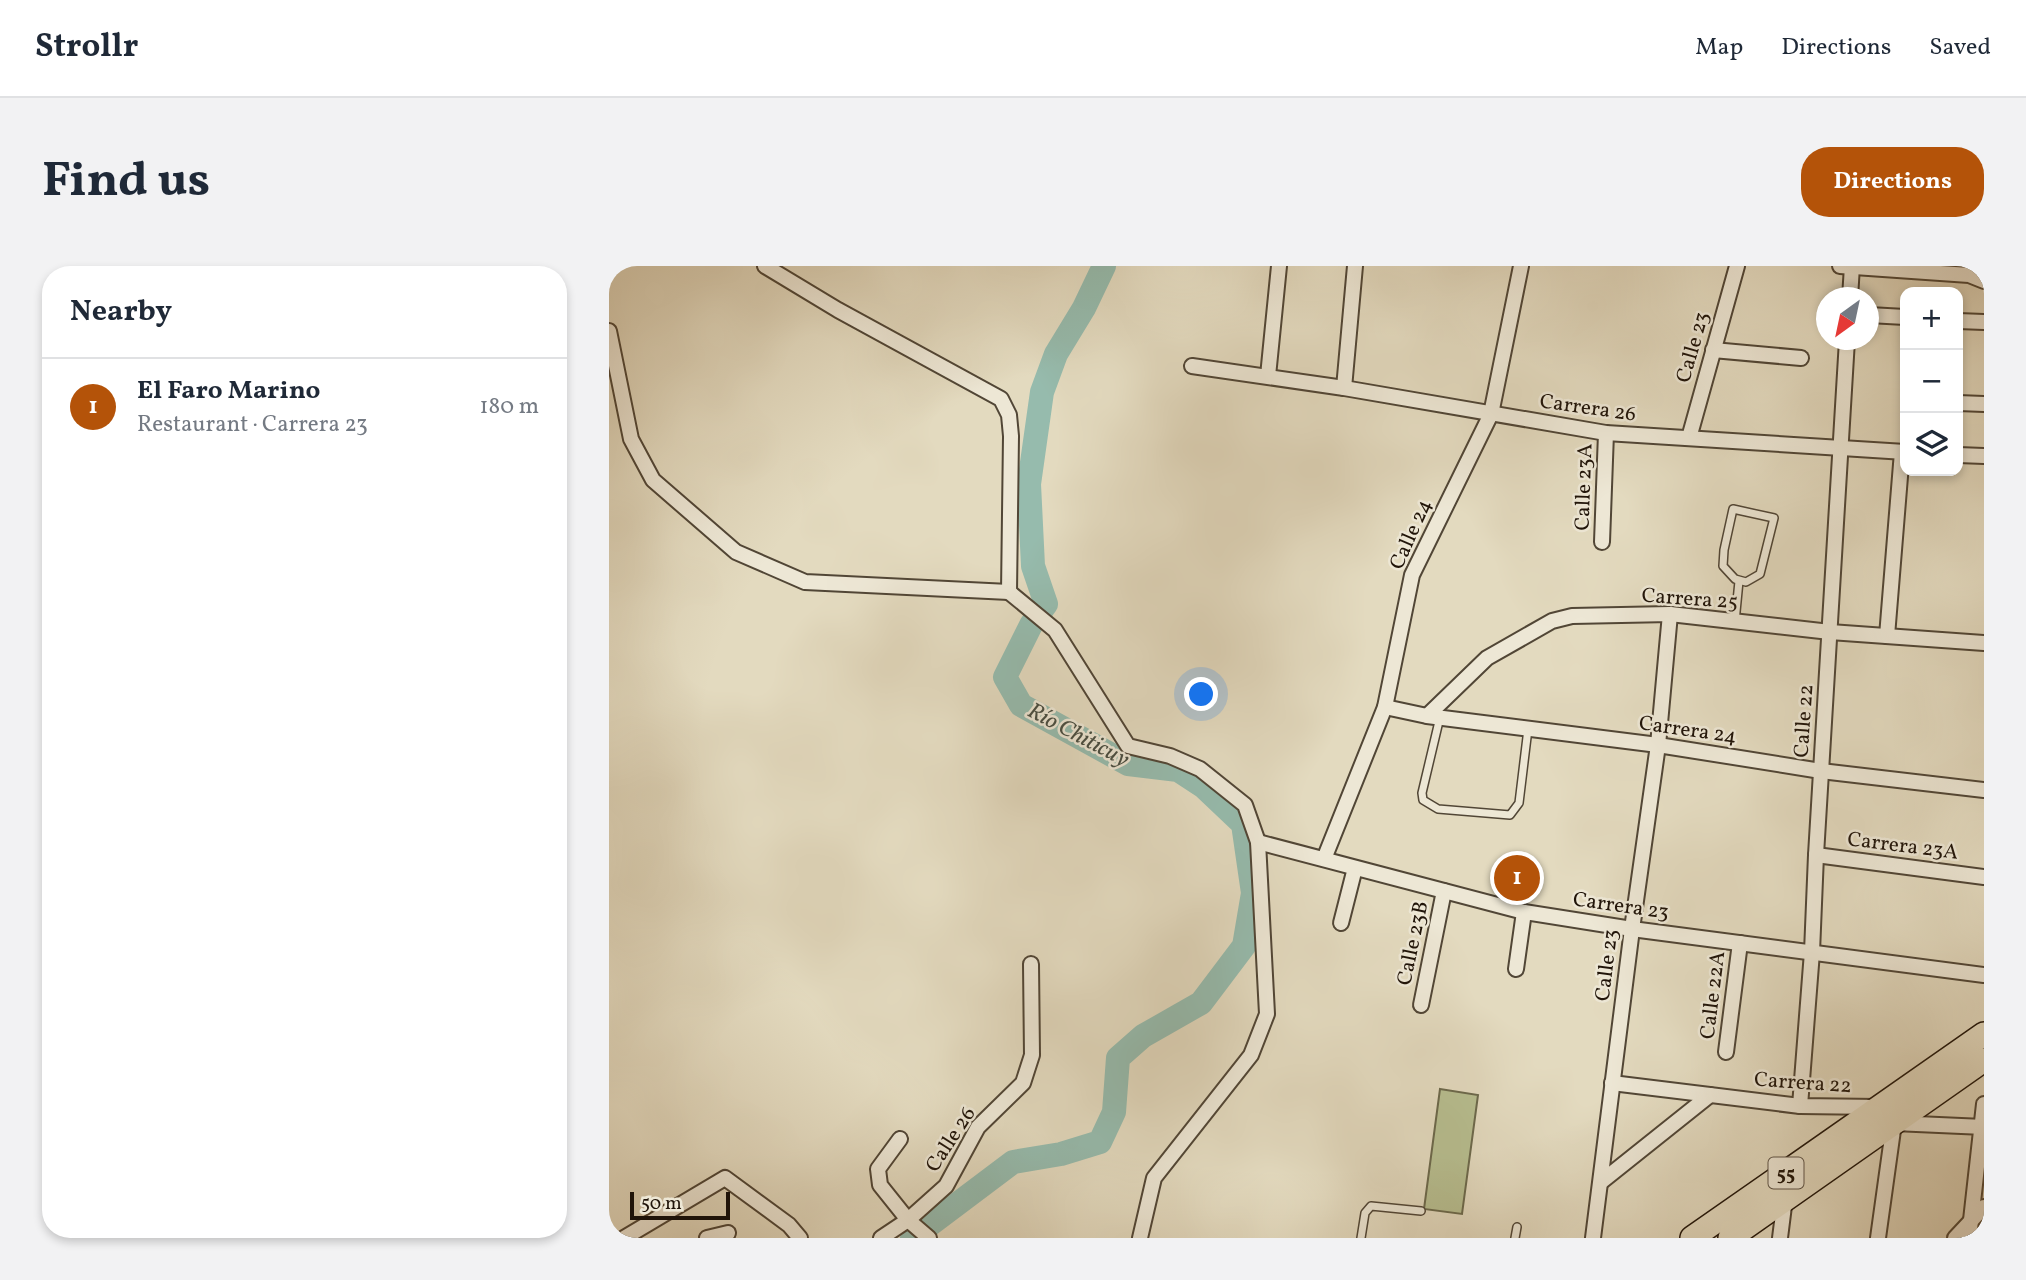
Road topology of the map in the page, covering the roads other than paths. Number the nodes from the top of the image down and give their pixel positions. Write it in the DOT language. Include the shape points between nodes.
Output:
graph roads {
  1 [pos="765,266"];
  2 [pos="1279,266"];
  3 [pos="1355,266"];
  4 [pos="1521,266"];
  5 [pos="1737,266"];
  6 [pos="1840,266"];
  7 [pos="1852,266"];
  8 [pos="1968,270"];
  9 [pos="1984,281"];
  10 [pos="1851,287"];
  11 [pos="1879,316"];
  12 [pos="1900,317"];
  13 [pos="1963,321"];
  14 [pos="1984,322"];
  15 [pos="609,331"];
  16 [pos="1713,350"];
  17 [pos="1846,350"];
  18 [pos="1801,358"];
  19 [pos="612,362"];
  20 [pos="1192,366"];
  21 [pos="1268,376"];
  22 [pos="1344,388"];
  23 [pos="1963,403"];
  24 [pos="1984,404"];
  25 [pos="1491,414"];
  26 [pos="1606,433"];
  27 [pos="1689,438"];
  28 [pos="1841,448"];
  29 [pos="1900,452"];
  30 [pos="1963,455"];
  31 [pos="1984,456"];
  32 [pos="1902,476"];
  33 [pos="1602,542"];
  34 [pos="1739,581"];
  35 [pos="1009,592"];
  36 [pos="1670,614"];
  37 [pos="1735,622"];
  38 [pos="1830,632"];
  39 [pos="1887,636"];
  40 [pos="1984,643"];
  41 [pos="1385,707"];
  42 [pos="1433,717"];
  43 [pos="1528,729"];
  44 [pos="1658,746"];
  45 [pos="1821,771"];
  46 [pos="1984,790"];
  47 [pos="1258,842"];
  48 [pos="1816,855"];
  49 [pos="1324,859"];
  50 [pos="1355,867"];
  51 [pos="1984,877"];
  52 [pos="1444,891"];
  53 [pos="1524,912"];
  54 [pos="1341,923"];
  55 [pos="1632,929"];
  56 [pos="1740,943"];
  57 [pos="1812,952"];
  58 [pos="1031,964"];
  59 [pos="1516,969"];
  60 [pos="1984,975"];
  61 [pos="1421,1004"];
  62 [pos="1984,1034"];
  63 [pos="1726,1052"];
  64 [pos="1984,1060"];
  65 [pos="1612,1083"];
  66 [pos="1710,1095"];
  67 [pos="1984,1104"];
  68 [pos="1800,1105"];
  69 [pos="1887,1115"];
  70 [pos="1983,1127"];
  71 [pos="900,1139"];
  72 [pos="1790,1170"];
  73 [pos="1601,1182"];
  74 [pos="1784,1200"];
  75 [pos="1984,1207"];
  76 [pos="1421,1211"];
  77 [pos="911,1222"];
  78 [pos="1517,1227"];
  79 [pos="1975,1229"];
  80 [pos="728,1233"];
  81 [pos="624,1238"];
  82 [pos="707,1238"];
  83 [pos="800,1238"];
  84 [pos="881,1238"];
  85 [pos="929,1238"];
  86 [pos="1140,1238"];
  87 [pos="1361,1238"];
  88 [pos="1515,1238"];
  89 [pos="1593,1238"];
  90 [pos="1692,1238"];
  91 [pos="1730,1238"];
  92 [pos="1780,1238"];
  93 [pos="1878,1238"];
  94 [pos="1955,1238"];
  1 -- 35 [label="street" via="1001,399 1009,415 1011,436"];
  2 -- 21 [label="street"];
  3 -- 22 [label="street"];
  4 -- 25 [label="street, Calle 24"];
  5 -- 16 [label="street, Calle 23"];
  6 -- 7 [label="street"];
  7 -- 8 [label="street"];
  7 -- 10 [label="street"];
  8 -- 9 [label="street"];
  11 -- 12 [label="street"];
  13 -- 14 [label="street"];
  15 -- 19 [label="street"];
  16 -- 18 [label="street"];
  16 -- 27 [label="street, Calle 23"];
  17 -- 28 [label="street, Calle 22"];
  19 -- 35 [label="street" via="631,439 653,480 736,552 805,582"];
  20 -- 21 [label="street, Carrera 26"];
  21 -- 22 [label="street, Carrera 26"];
  22 -- 25 [label="street, Carrera 26"];
  23 -- 24 [label="street"];
  25 -- 26 [label="street, Carrera 26"];
  25 -- 41 [label="street, Calle 24" via="1412,575"];
  26 -- 27 [label="street, Carrera 26"];
  26 -- 33 [label="street, Calle 23A"];
  27 -- 28 [label="street, Carrera 26"];
  28 -- 29 [label="street, Carrera 26"];
  28 -- 38 [label="street, Calle 22"];
  30 -- 31 [label="street"];
  32 -- 39 [label="street"];
  34 -- 34 [label="lane" via="1727,574 1723,562 1733,509 1774,518 1760,574"];
  34 -- 37 [label="lane"];
  35 -- 47 [label="street" via="1055,630 1128,746 1200,769 1245,805"];
  36 -- 37 [label="street, Carrera 25"];
  36 -- 42 [label="street, Carrera 25" via="1572,616 1552,621 1486,658"];
  36 -- 44 [label="street, Calle 23"];
  37 -- 38 [label="street, Carrera 25"];
  38 -- 39 [label="street, Carrera 25"];
  38 -- 45 [label="street, Calle 22"];
  39 -- 40 [label="street, Carrera 25"];
  41 -- 42 [label="street, Carrera 24"];
  41 -- 49 [label="street, Calle 24"];
  42 -- 43 [label="street, Carrera 24"];
  42 -- 43 [label="lane" via="1422,793 1423,800 1438,809 1510,815 1515,811"];
  43 -- 44 [label="street, Carrera 24"];
  44 -- 45 [label="street, Carrera 24"];
  44 -- 55 [label="street, Calle 23"];
  45 -- 46 [label="street, Carrera 24"];
  45 -- 48 [label="street, Calle 22"];
  47 -- 49 [label="street, Carrera 23"];
  47 -- 86 [label="street" via="1267,1014 1251,1055 1154,1178"];
  48 -- 51 [label="street, Carrera 23A"];
  48 -- 57 [label="street, Calle 22"];
  49 -- 50 [label="street, Carrera 23"];
  50 -- 52 [label="street, Carrera 23"];
  50 -- 54 [label="street"];
  52 -- 53 [label="street, Carrera 23"];
  52 -- 61 [label="street, Calle 23B"];
  53 -- 55 [label="street, Carrera 23"];
  53 -- 59 [label="street"];
  55 -- 56 [label="street, Carrera 23"];
  55 -- 65 [label="street, Calle 23"];
  56 -- 57 [label="street, Carrera 23"];
  56 -- 63 [label="street, Calle 22A"];
  57 -- 60 [label="street, Carrera 23"];
  57 -- 68 [label="street, Calle 22"];
  58 -- 77 [label="street, Calle 26" via="1032,1055 1023,1083 978,1127 946,1186"];
  62 -- 69 [label="highway, 55"];
  64 -- 69 [label="highway, 55"];
  65 -- 66 [label="street, Carrera 22"];
  65 -- 73 [label="street, Calle 23"];
  66 -- 68 [label="street, Carrera 22"];
  66 -- 73 [label="street"];
  67 -- 70 [label="street"];
  68 -- 69 [label="street, Carrera 22"];
  69 -- 70 [label="street, Carrera 22"];
  69 -- 72 [label="highway, 55"];
  69 -- 74 [label="highway, 55"];
  69 -- 93 [label="street"];
  70 -- 79 [label="street"];
  71 -- 77 [label="street" via="878,1169 880,1185"];
  72 -- 74 [label="street"];
  72 -- 90 [label="highway, 55"];
  73 -- 89 [label="street, Calle 23"];
  74 -- 91 [label="highway, 55"];
  74 -- 92 [label="street"];
  75 -- 79 [label="street"];
  76 -- 87 [label="lane" via="1371,1206 1365,1213"];
  77 -- 84 [label="street, Calle 26"];
  77 -- 85 [label="street"];
  78 -- 88 [label="lane"];
  79 -- 94 [label="street"];
  80 -- 82 [label="street"];
  81 -- 83 [label="street" via="725,1178 789,1224"];
}
